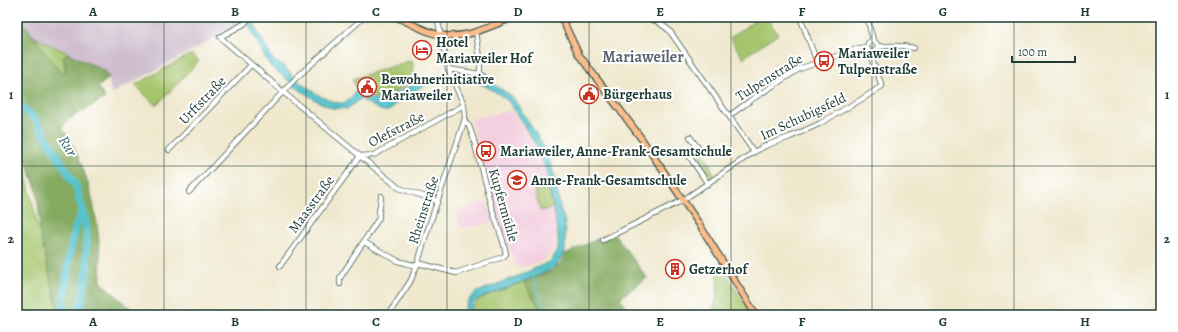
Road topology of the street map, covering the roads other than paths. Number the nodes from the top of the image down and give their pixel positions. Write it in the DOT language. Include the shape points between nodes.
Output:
graph roads {
  1 [pos="250,17"];
  2 [pos="364,17"];
  3 [pos="397,17"];
  4 [pos="437,17"];
  5 [pos="514,17"];
  6 [pos="561,17"];
  7 [pos="644,17"];
  8 [pos="800,17"];
  9 [pos="867,17"];
  10 [pos="476,32"];
  11 [pos="441,35"];
  12 [pos="873,40"];
  13 [pos="867,47"];
  14 [pos="878,47"];
  15 [pos="914,48"];
  16 [pos="870,56"];
  17 [pos="817,62"];
  18 [pos="251,65"];
  19 [pos="449,70"];
  20 [pos="480,74"];
  21 [pos="488,80"];
  22 [pos="282,92"];
  23 [pos="464,105"];
  24 [pos="729,116"];
  25 [pos="464,121"];
  26 [pos="690,137"];
  27 [pos="169,150"];
  28 [pos="754,152"];
  29 [pos="360,156"];
  30 [pos="708,184"];
  31 [pos="189,192"];
  32 [pos="381,196"];
  33 [pos="683,200"];
  34 [pos="438,202"];
  35 [pos="603,240"];
  36 [pos="364,242"];
  37 [pos="417,264"];
  38 [pos="280,266"];
  39 [pos="340,284"];
  40 [pos="391,314"];
  41 [pos="756,315"];
  1 -- 18 [label="street, Olefstraße" via="244,24 220,37"];
  2 -- 22 [label="street"];
  3 -- 11 [label="main road"];
  4 -- 11 [label="street"];
  5 -- 10 [label="main road"];
  6 -- 33 [label="main road" via="579,55 641,138"];
  7 -- 24 [label="street" via="658,22 669,30"];
  8 -- 17 [label="street"];
  9 -- 12 [label="street"];
  10 -- 11 [label="main road" via="457,36"];
  10 -- 20 [label="street"];
  11 -- 19 [label="street"];
  12 -- 13 [label="street"];
  12 -- 14 [label="street"];
  13 -- 16 [label="street"];
  13 -- 17 [label="street, Tulpenstraße"];
  14 -- 15 [label="street" via="902,45"];
  14 -- 16 [label="street"];
  16 -- 28 [label="street, Im Schubigsfeld" via="882,86 876,91 808,129 771,142"];
  17 -- 24 [label="street, Tulpenstraße" via="799,69"];
  18 -- 22 [label="street, Olefstraße"];
  18 -- 27 [label="street, Urftstraße"];
  19 -- 20 [label="street"];
  19 -- 23 [label="street"];
  20 -- 21 [label="street"];
  22 -- 29 [label="street, Olefstraße"];
  22 -- 31 [label="street"];
  23 -- 25 [label="street, Rheinstraße"];
  23 -- 29 [label="street, Olefstraße" via="374,155"];
  24 -- 28 [label="street"];
  25 -- 34 [label="street, Rheinstraße"];
  25 -- 37 [label="street, Kupfermühle" via="473,137 506,254 456,273"];
  26 -- 30 [label="street" via="699,149 689,156"];
  28 -- 30 [label="street, Im Schubigsfeld"];
  29 -- 34 [label="street" via="399,188"];
  29 -- 38 [label="street, Maasstraße"];
  30 -- 33 [label="street, Im Schubigsfeld"];
  32 -- 36 [label="street" via="379,218"];
  33 -- 35 [label="street, Im Schubigsfeld"];
  33 -- 41 [label="main road"];
  34 -- 37 [label="street, Rheinstraße"];
  36 -- 37 [label="street" via="398,261"];
  36 -- 39 [label="street" via="340,278"];
  37 -- 40 [label="street, Rheinstraße" via="410,282"];
}
